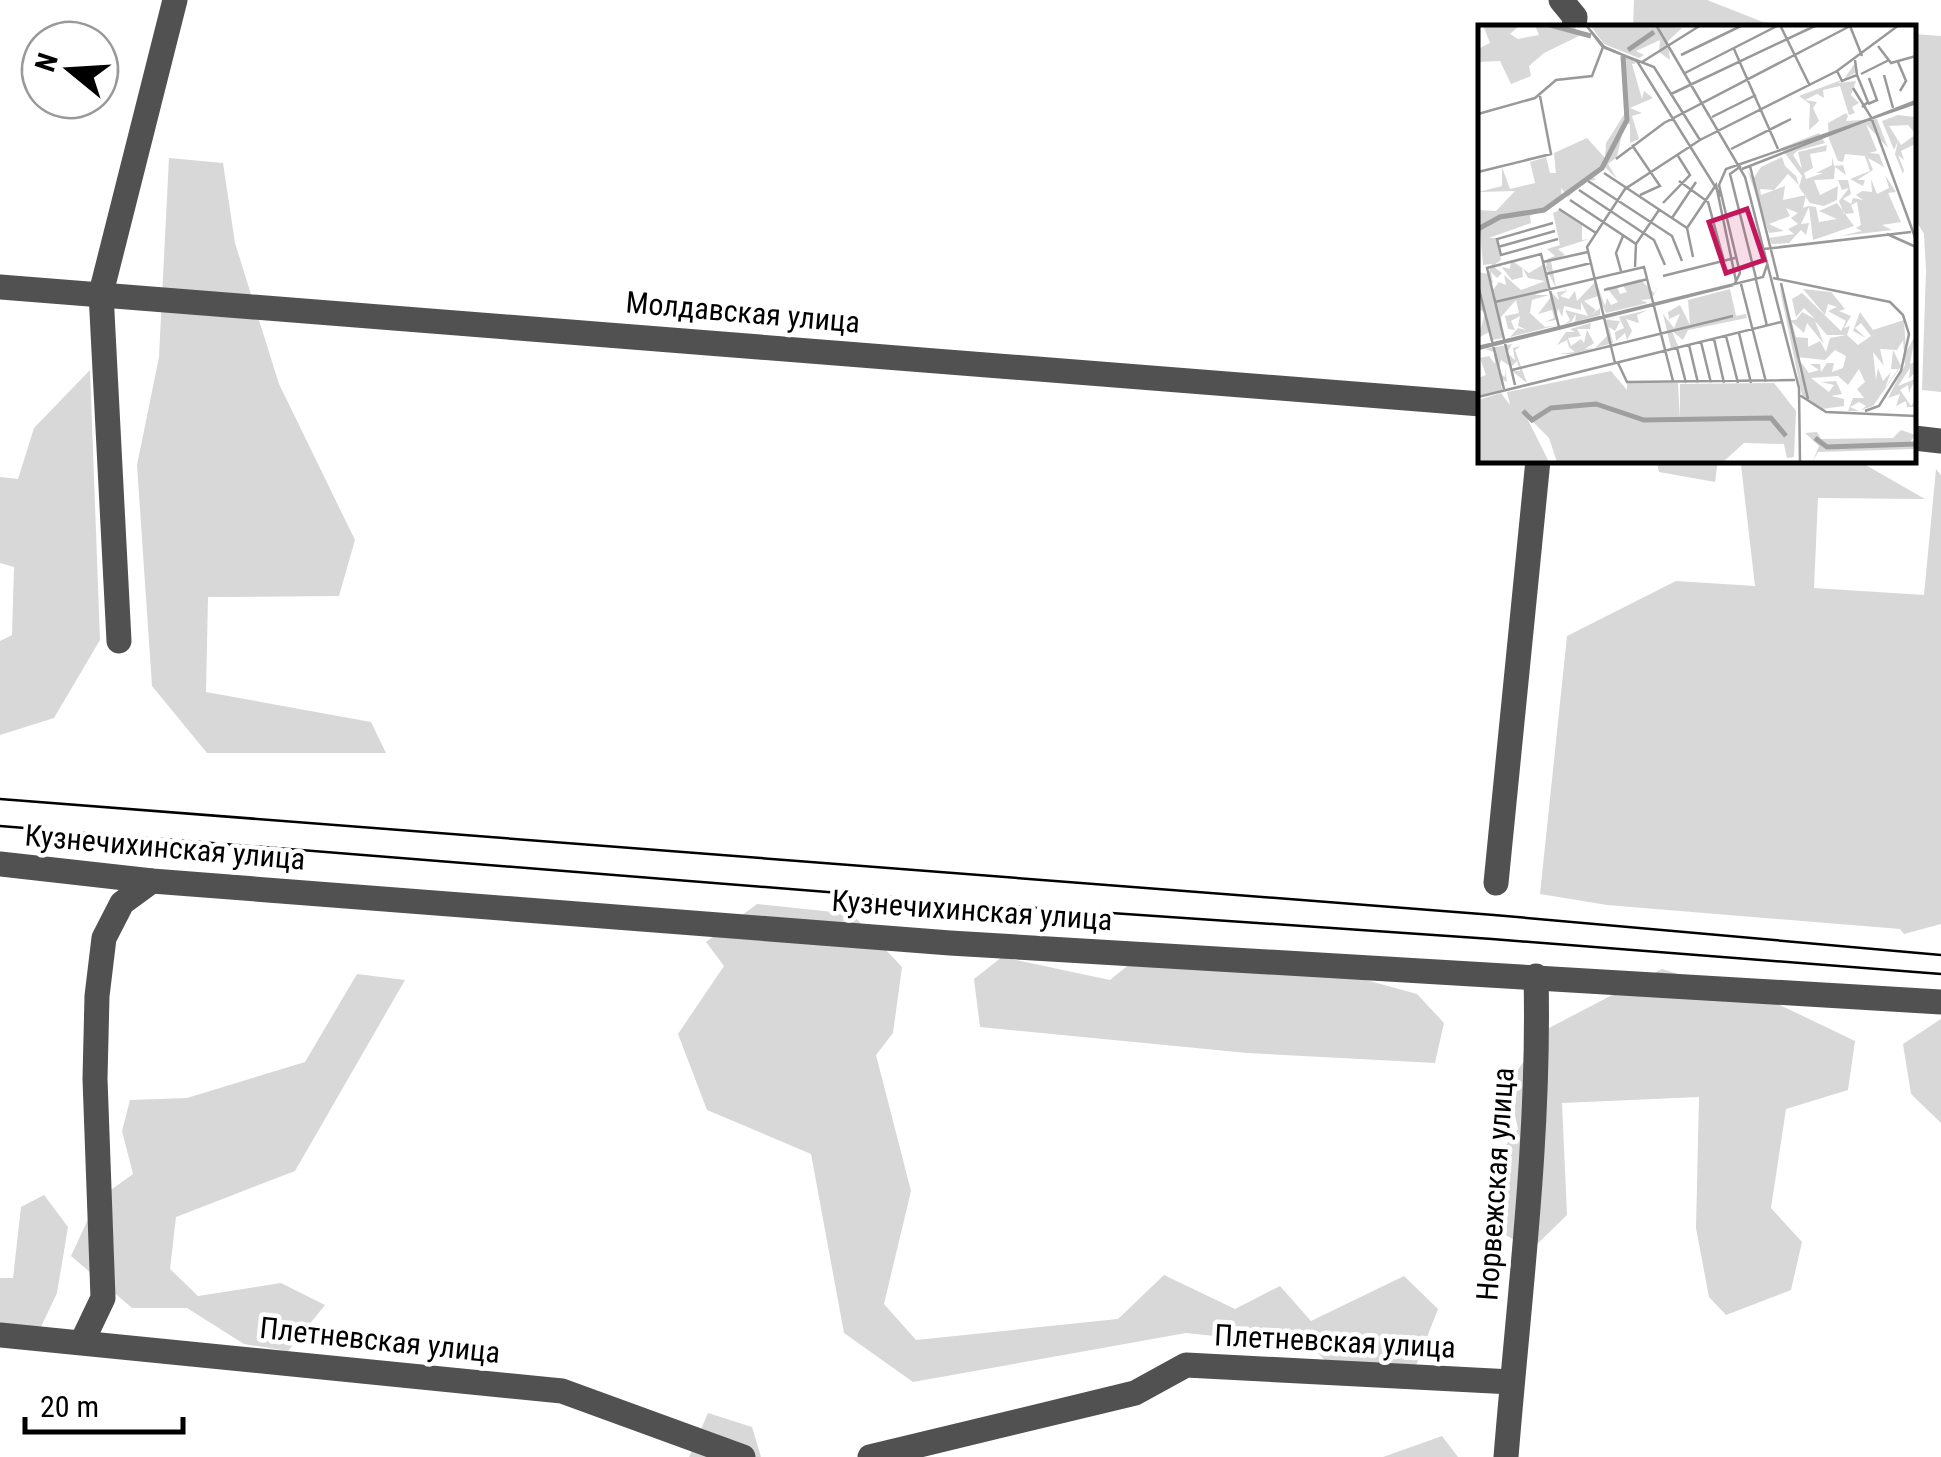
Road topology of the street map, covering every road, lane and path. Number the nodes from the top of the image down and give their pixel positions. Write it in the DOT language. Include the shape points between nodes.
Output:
graph roads {
  1 [pos="175,0"];
  2 [pos="1561,0"];
  3 [pos="1574,25"];
  4 [pos="0,287"];
  5 [pos="101,293"];
  6 [pos="1478,404"];
  7 [pos="1916,438"];
  8 [pos="1941,440"];
  9 [pos="1538,462"];
  10 [pos="119,641"];
  11 [pos="0,864"];
  12 [pos="152,881"];
  13 [pos="1496,883"];
  14 [pos="1536,976"];
  15 [pos="1941,1002"];
  16 [pos="0,1335"];
  17 [pos="82,1342"];
  18 [pos="1512,1382"];
  19 [pos="743,1457"];
  20 [pos="870,1457"];
  21 [pos="1506,1457"];
  1 -- 5 [label="street"];
  2 -- 3 [label="street"];
  4 -- 5 [label="street, Молдавская улица"];
  5 -- 6 [label="street, Молдавская улица"];
  5 -- 10 [label="street"];
  7 -- 8 [label="street"];
  9 -- 13 [label="street"];
  11 -- 12 [label="street, Кузнечихинская улица"];
  12 -- 14 [label="street, Кузнечихинская улица" via="950,942"];
  12 -- 17 [label="street" via="122,903 104,938 96,1079 103,1298"];
  14 -- 15 [label="street, Кузнечихинская улица"];
  14 -- 18 [label="street, Норвежская улица" via="1529,1216"];
  16 -- 17 [label="street, Плетневская улица"];
  17 -- 19 [label="street, Плетневская улица" via="562,1391"];
  18 -- 20 [label="street, Плетневская улица" via="1186,1365 1136,1394"];
  18 -- 21 [label="street, Норвежская улица"];
}
